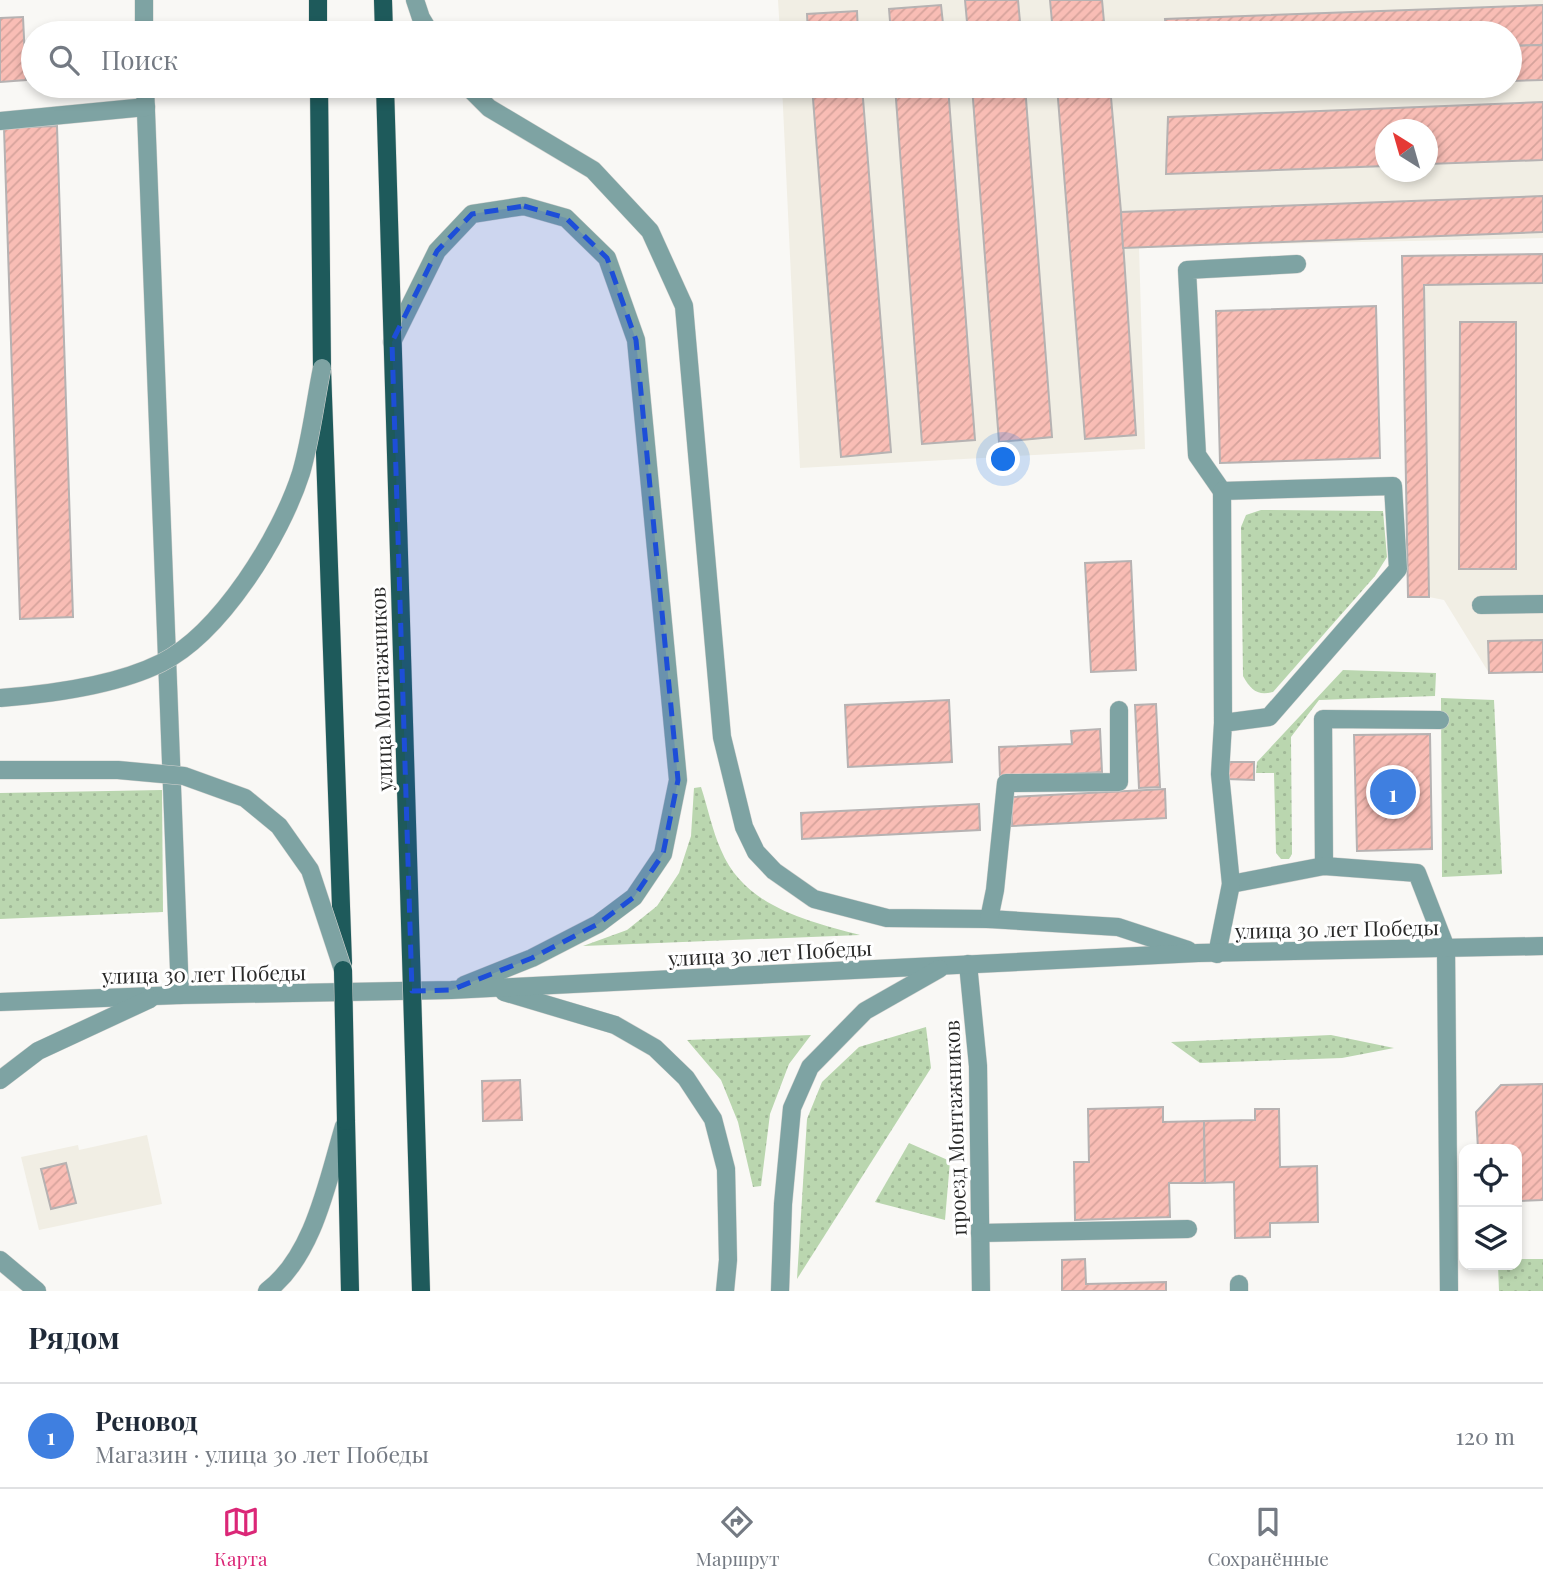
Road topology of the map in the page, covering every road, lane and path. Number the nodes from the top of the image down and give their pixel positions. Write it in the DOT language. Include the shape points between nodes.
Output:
graph roads {
  1 [pos="144,0"];
  2 [pos="317,0"];
  3 [pos="383,0"];
  4 [pos="415,0"];
  5 [pos="144,21"];
  6 [pos="318,21"];
  7 [pos="384,21"];
  8 [pos="423,21"];
  9 [pos="146,98"];
  10 [pos="319,98"];
  11 [pos="385,98"];
  12 [pos="479,98"];
  13 [pos="146,107"];
  14 [pos="0,121"];
  15 [pos="1297,264"];
  16 [pos="392,342"];
  17 [pos="322,368"];
  18 [pos="1222,491"];
  19 [pos="1543,604"];
  20 [pos="1481,605"];
  21 [pos="0,698"];
  22 [pos="1119,710"];
  23 [pos="1440,720"];
  24 [pos="1223,723"];
  25 [pos="0,769"];
  26 [pos="1324,866"];
  27 [pos="1231,884"];
  28 [pos="989,919"];
  29 [pos="1543,946"];
  30 [pos="1446,948"];
  31 [pos="1198,953"];
  32 [pos="1217,954"];
  33 [pos="968,964"];
  34 [pos="942,967"];
  35 [pos="343,970"];
  36 [pos="490,988"];
  37 [pos="451,990"];
  38 [pos="180,995"];
  39 [pos="158,996"];
  40 [pos="0,1002"];
  41 [pos="0,1080"];
  42 [pos="346,1121"];
  43 [pos="1188,1229"];
  44 [pos="980,1233"];
  45 [pos="0,1260"];
  46 [pos="37,1291"];
  47 [pos="267,1291"];
  48 [pos="350,1291"];
  49 [pos="421,1291"];
  50 [pos="724,1291"];
  51 [pos="780,1291"];
  52 [pos="981,1291"];
  53 [pos="1449,1291"];
  1 -- 5 [label="street"];
  2 -- 6 [label="main road"];
  3 -- 7 [label="main road"];
  4 -- 8 [label="street"];
  9 -- 13 [label="street"];
  10 -- 17 [label="main road"];
  11 -- 16 [label="main road, улица Монтажников, bridge"];
  12 -- 28 [label="street" via="593,170 650,231 684,306 722,737 744,827 756,852 814,899 887,918"];
  13 -- 14 [label="street"];
  13 -- 38 [label="street"];
  15 -- 18 [label="street" via="1187,270 1197,455"];
  16 -- 37 [label="street" via="436,251 472,214 524,206 566,218 607,258 636,340 675,737 678,780 663,854 634,897 598,924 532,958"];
  16 -- 49 [label="main road, улица Монтажников, bridge"];
  17 -- 21 [label="street, bridge" via="300,473 272,538 244,584 205,631 162,663 98,685"];
  17 -- 35 [label="main road, bridge"];
  18 -- 24 [label="street"];
  18 -- 24 [label="street" via="1393,486 1398,569 1269,717"];
  19 -- 20 [label="street"];
  22 -- 28 [label="street" via="1119,782 1006,783"];
  23 -- 26 [label="street" via="1323,719"];
  24 -- 27 [label="street" via="1220,774"];
  25 -- 35 [label="street, bridge" via="184,776 245,798 279,827 310,870"];
  26 -- 27 [label="street"];
  26 -- 30 [label="street" via="1417,873"];
  27 -- 32 [label="street"];
  28 -- 31 [label="street" via="1118,927"];
  29 -- 30 [label="street, улица 30 лет Победы"];
  30 -- 32 [label="street, улица 30 лет Победы"];
  30 -- 53 [label="street"];
  31 -- 32 [label="street, улица 30 лет Победы"];
  31 -- 33 [label="street, улица 30 лет Победы"];
  33 -- 34 [label="street, улица 30 лет Победы"];
  33 -- 44 [label="street, проезд Монтажников" via="978,1066"];
  34 -- 36 [label="street, улица 30 лет Победы"];
  34 -- 51 [label="street" via="864,1011 810,1067 792,1108"];
  35 -- 42 [label="main road, bridge"];
  36 -- 37 [label="street, улица 30 лет Победы"];
  36 -- 50 [label="street" via="615,1025 655,1048 686,1078 713,1119 726,1169"];
  37 -- 38 [label="street, улица 30 лет Победы"];
  38 -- 39 [label="street, улица 30 лет Победы"];
  39 -- 40 [label="street, улица 30 лет Победы"];
  39 -- 41 [label="street" via="38,1051"];
  42 -- 47 [label="street" via="305,1247"];
  42 -- 48 [label="main road"];
  43 -- 44 [label="street"];
  44 -- 52 [label="street, проезд Монтажников"];
  45 -- 46 [label="street"];
}
